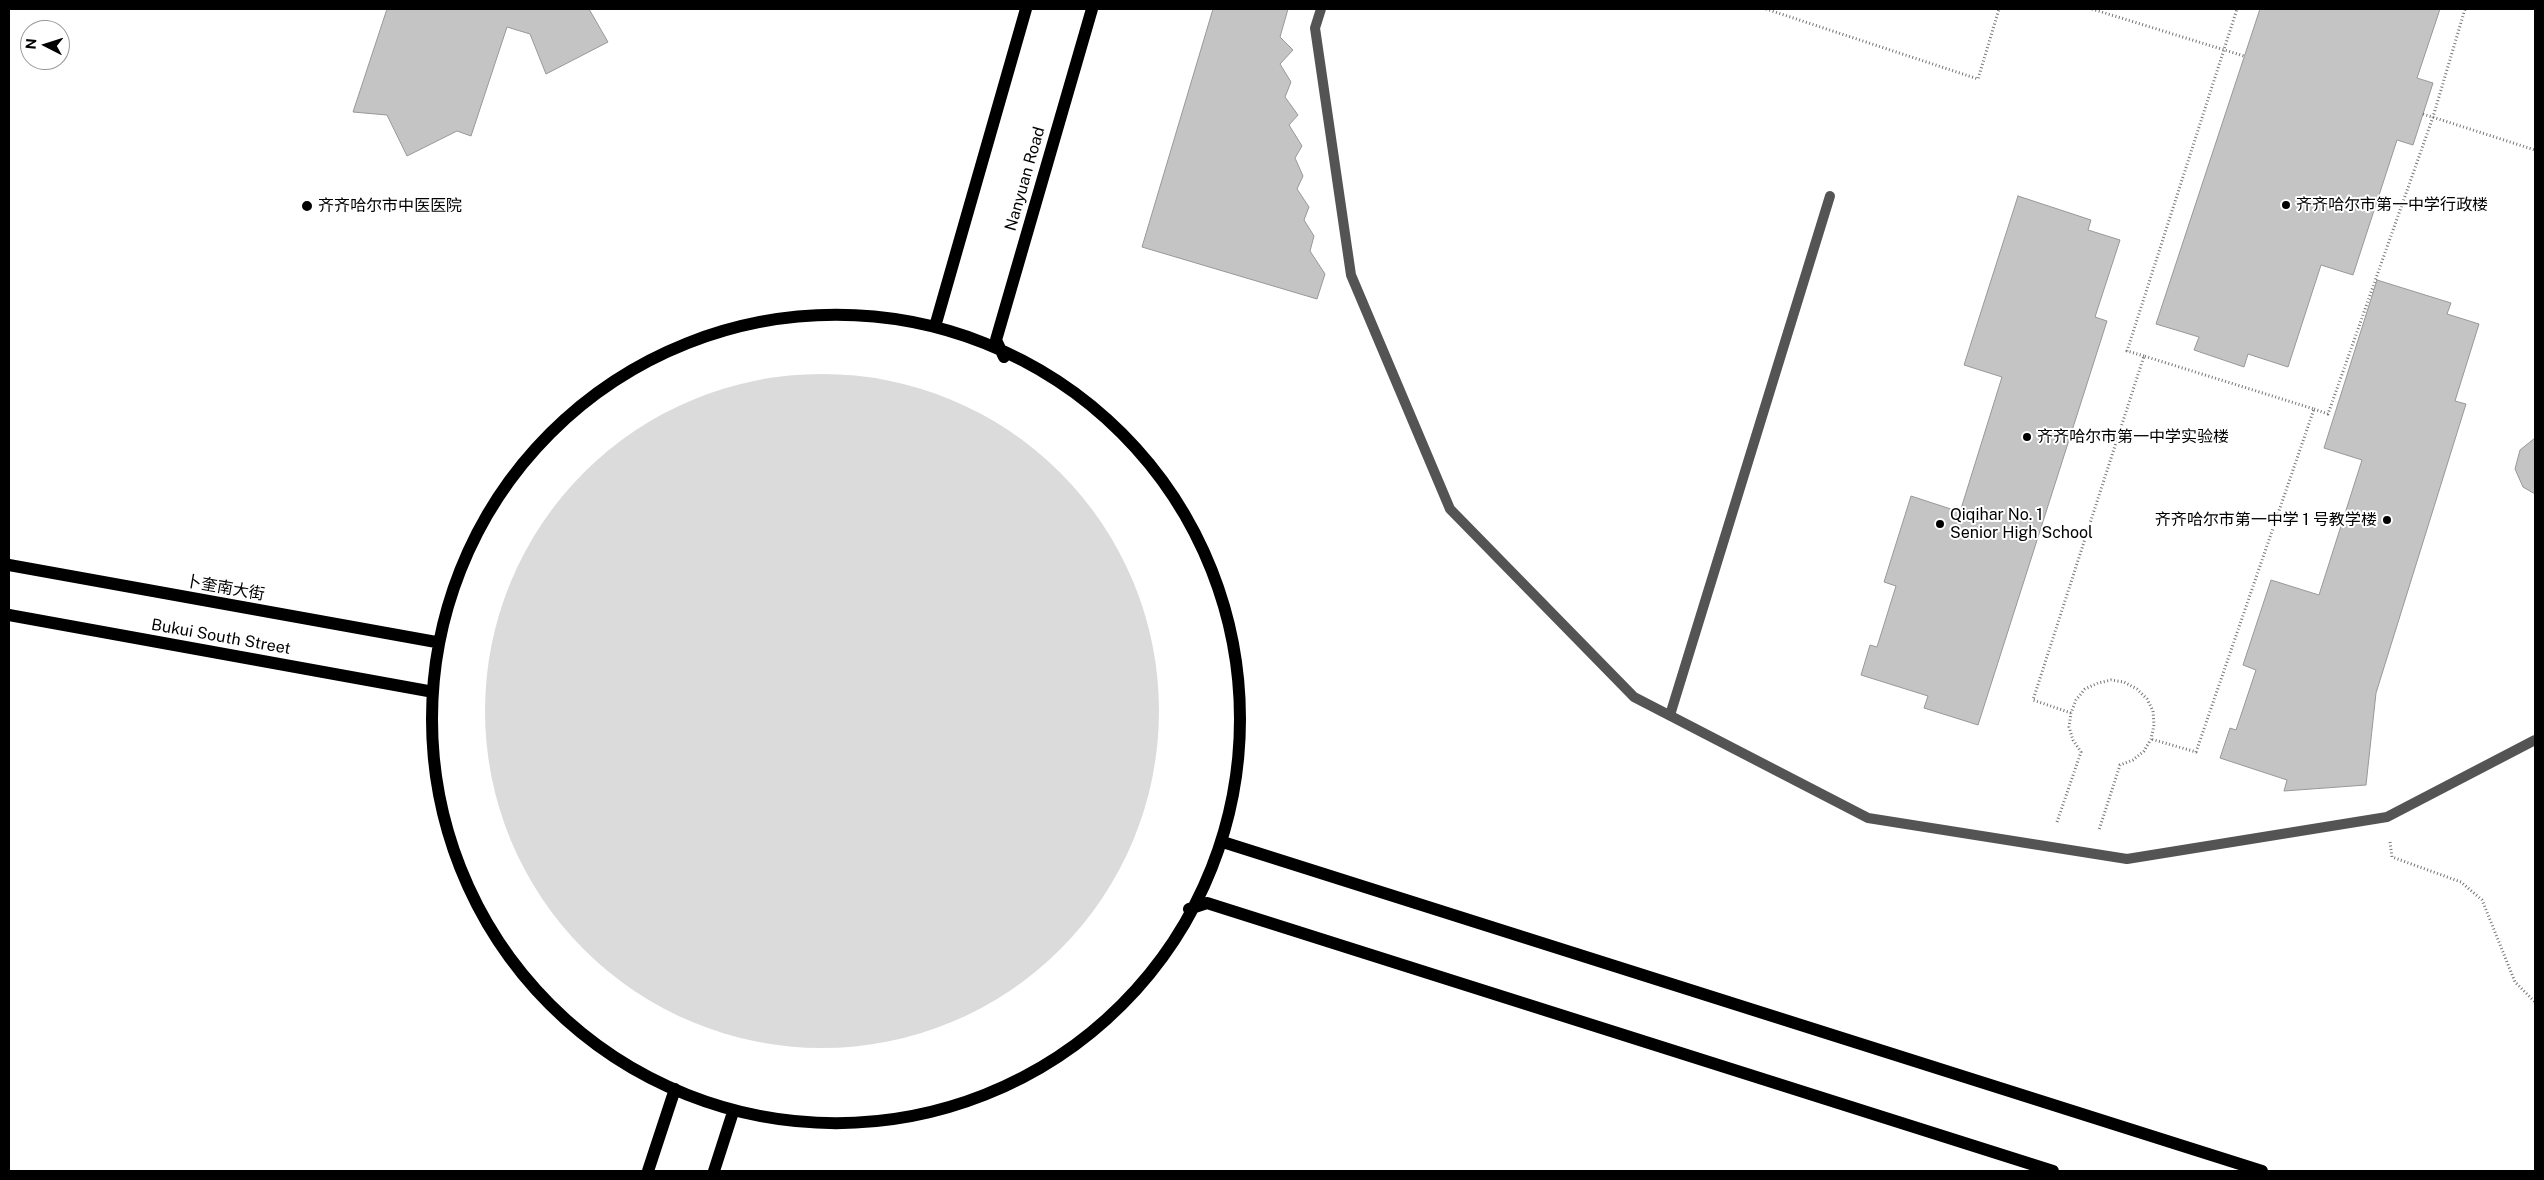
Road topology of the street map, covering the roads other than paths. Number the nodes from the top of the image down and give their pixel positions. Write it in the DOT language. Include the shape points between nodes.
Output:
graph roads {
  1 [pos="1026,9"];
  2 [pos="1092,9"];
  3 [pos="1321,9"];
  4 [pos="1830,196"];
  5 [pos="936,322"];
  6 [pos="1004,357"];
  7 [pos="9,565"];
  8 [pos="9,615"];
  9 [pos="436,642"];
  10 [pos="428,691"];
  11 [pos="1670,715"];
  12 [pos="2535,740"];
  13 [pos="1226,843"];
  14 [pos="1189,909"];
  15 [pos="675,1089"];
  16 [pos="733,1112"];
  17 [pos="648,1171"];
  18 [pos="714,1171"];
  19 [pos="2053,1171"];
  20 [pos="2262,1171"];
  1 -- 5 [label="main road"];
  2 -- 6 [label="main road, Nanyuan Road" via="996,340"];
  3 -- 11 [label="street" via="1315,28 1351,275 1450,509 1634,697"];
  4 -- 11 [label="street"];
  5 -- 6 [label="main road"];
  5 -- 9 [label="main road" via="802,312 649,356 525,456 448,596"];
  6 -- 13 [label="main road" via="1100,406 1199,531 1243,684"];
  7 -- 9 [label="main road, 卜奎南大街"];
  8 -- 10 [label="main road, Bukui South Street"];
  9 -- 10 [label="main road"];
  10 -- 15 [label="main road" via="430,754 474,908 574,1032"];
  11 -- 12 [label="street" via="1868,818 2128,859 2387,817"];
  13 -- 14 [label="main road"];
  13 -- 20 [label="main road"];
  14 -- 16 [label="main road" via="1149,983 1024,1083 872,1127"];
  14 -- 19 [label="main road" via="1207,903"];
  15 -- 16 [label="main road" via="713,1110"];
  15 -- 17 [label="main road"];
  16 -- 18 [label="main road"];
}
